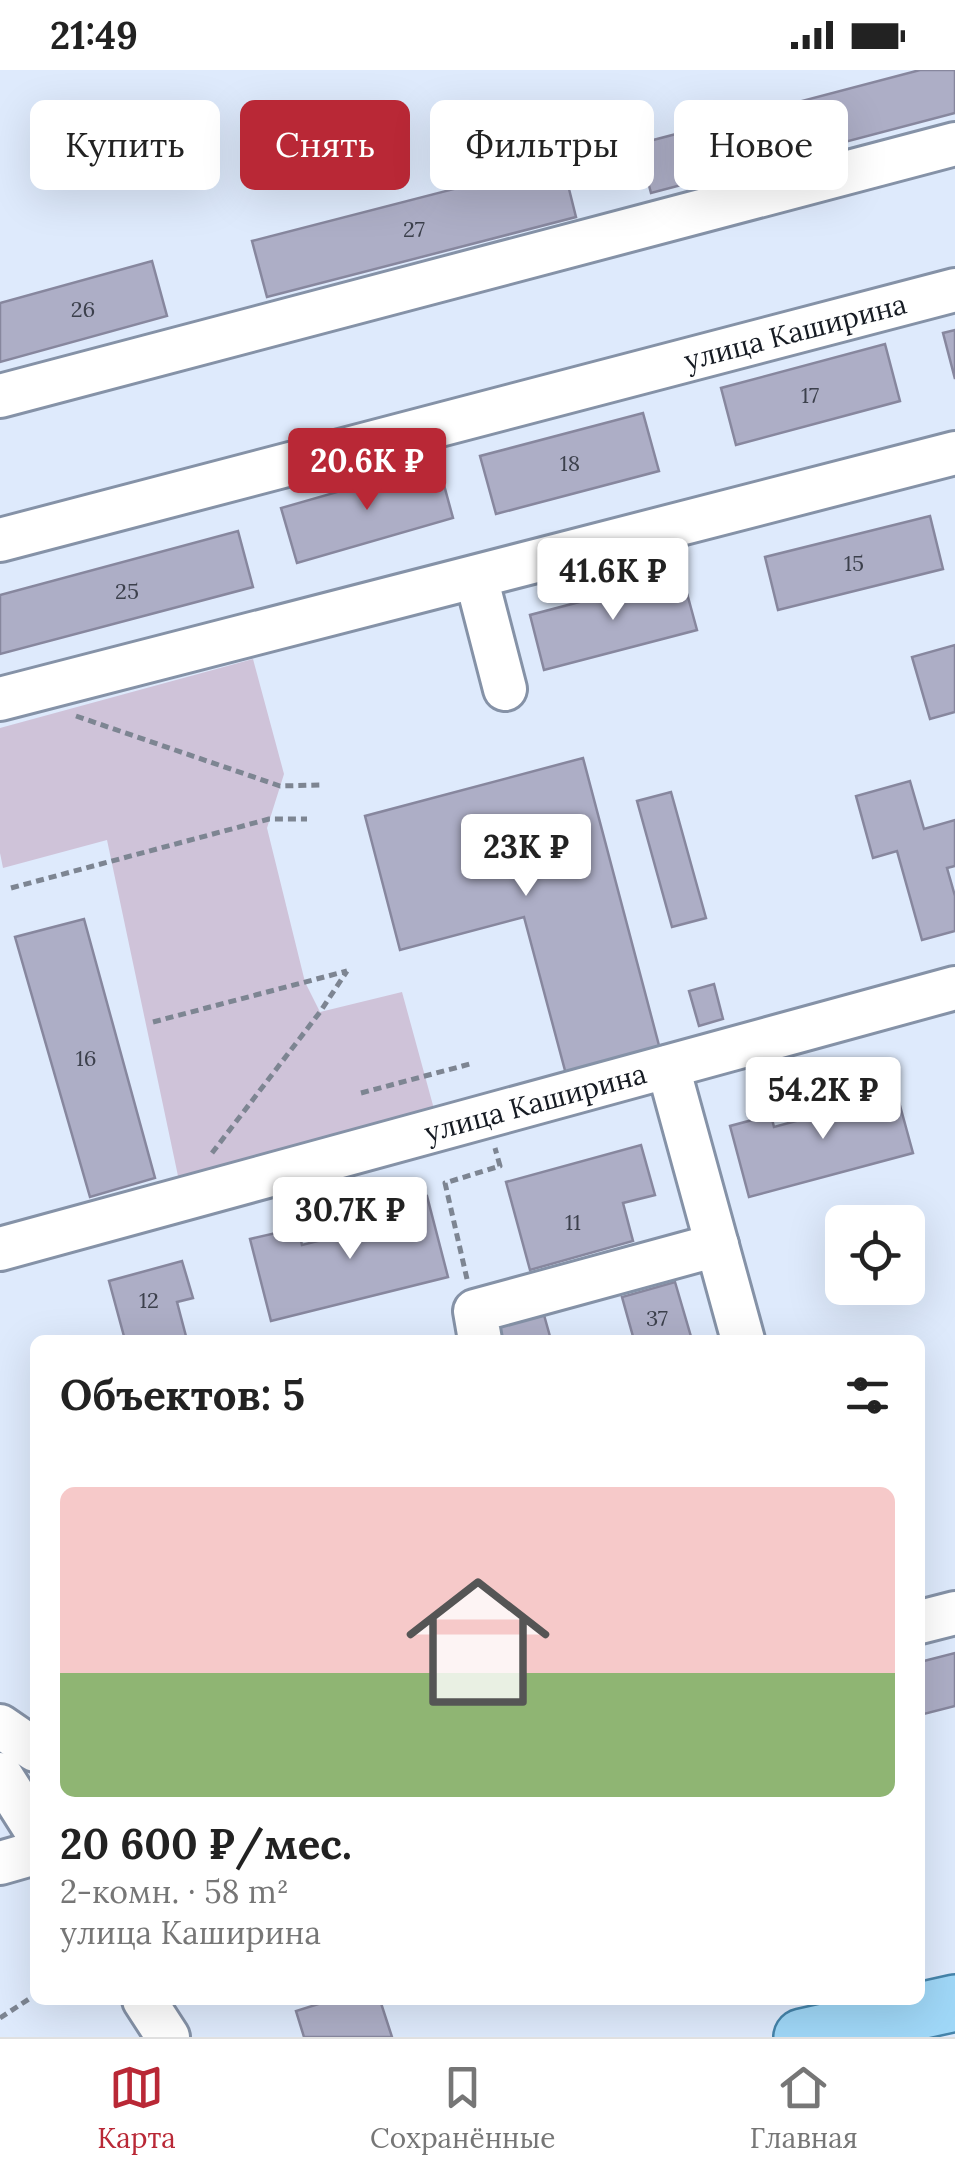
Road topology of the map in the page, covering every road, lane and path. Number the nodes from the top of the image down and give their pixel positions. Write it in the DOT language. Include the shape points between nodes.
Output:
graph roads {
  1 [pos="955,144"];
  2 [pos="955,290"];
  3 [pos="0,396"];
  4 [pos="955,453"];
  5 [pos="0,540"];
  6 [pos="476,576"];
  7 [pos="505,689"];
  8 [pos="14,696"];
  9 [pos="320,785"];
  10 [pos="308,820"];
  11 [pos="11,888"];
  12 [pos="955,988"];
  13 [pos="154,1022"];
  14 [pos="470,1064"];
  15 [pos="668,1067"];
  16 [pos="361,1093"];
  17 [pos="486,1117"];
  18 [pos="202,1165"];
  19 [pos="717,1245"];
  20 [pos="0,1249"];
  21 [pos="477,1326"];
  22 [pos="742,1335"];
  23 [pos="955,1613"];
  24 [pos="925,1621"];
  25 [pos="0,1726"];
  26 [pos="30,1747"];
  27 [pos="0,1774"];
  28 [pos="30,1820"];
  29 [pos="30,1854"];
  30 [pos="0,1863"];
  31 [pos="30,1998"];
  32 [pos="955,2003"];
  33 [pos="147,2005"];
  34 [pos="0,2018"];
  35 [pos="168,2037"];
  36 [pos="802,2037"];
  1 -- 3 [label="street"];
  2 -- 5 [label="street, улица Каширина"];
  4 -- 6 [label="street"];
  6 -- 7 [label="street"];
  6 -- 8 [label="street"];
  8 -- 9 [label="path" via="280,786"];
  10 -- 11 [label="path" via="269,819"];
  12 -- 15 [label="street, улица Каширина"];
  13 -- 18 [label="path" via="347,971"];
  14 -- 16 [label="path"];
  15 -- 17 [label="street, улица Каширина"];
  15 -- 19 [label="street"];
  17 -- 20 [label="street, улица Каширина"];
  17 -- 21 [label="path" via="500,1166 445,1183"];
  19 -- 21 [label="street"];
  19 -- 22 [label="street"];
  23 -- 24 [label="street"];
  25 -- 26 [label="street"];
  27 -- 28 [label="street"];
  29 -- 30 [label="street"];
  31 -- 34 [label="path"];
  32 -- 36 [label="main road"];
  33 -- 35 [label="street"];
}
